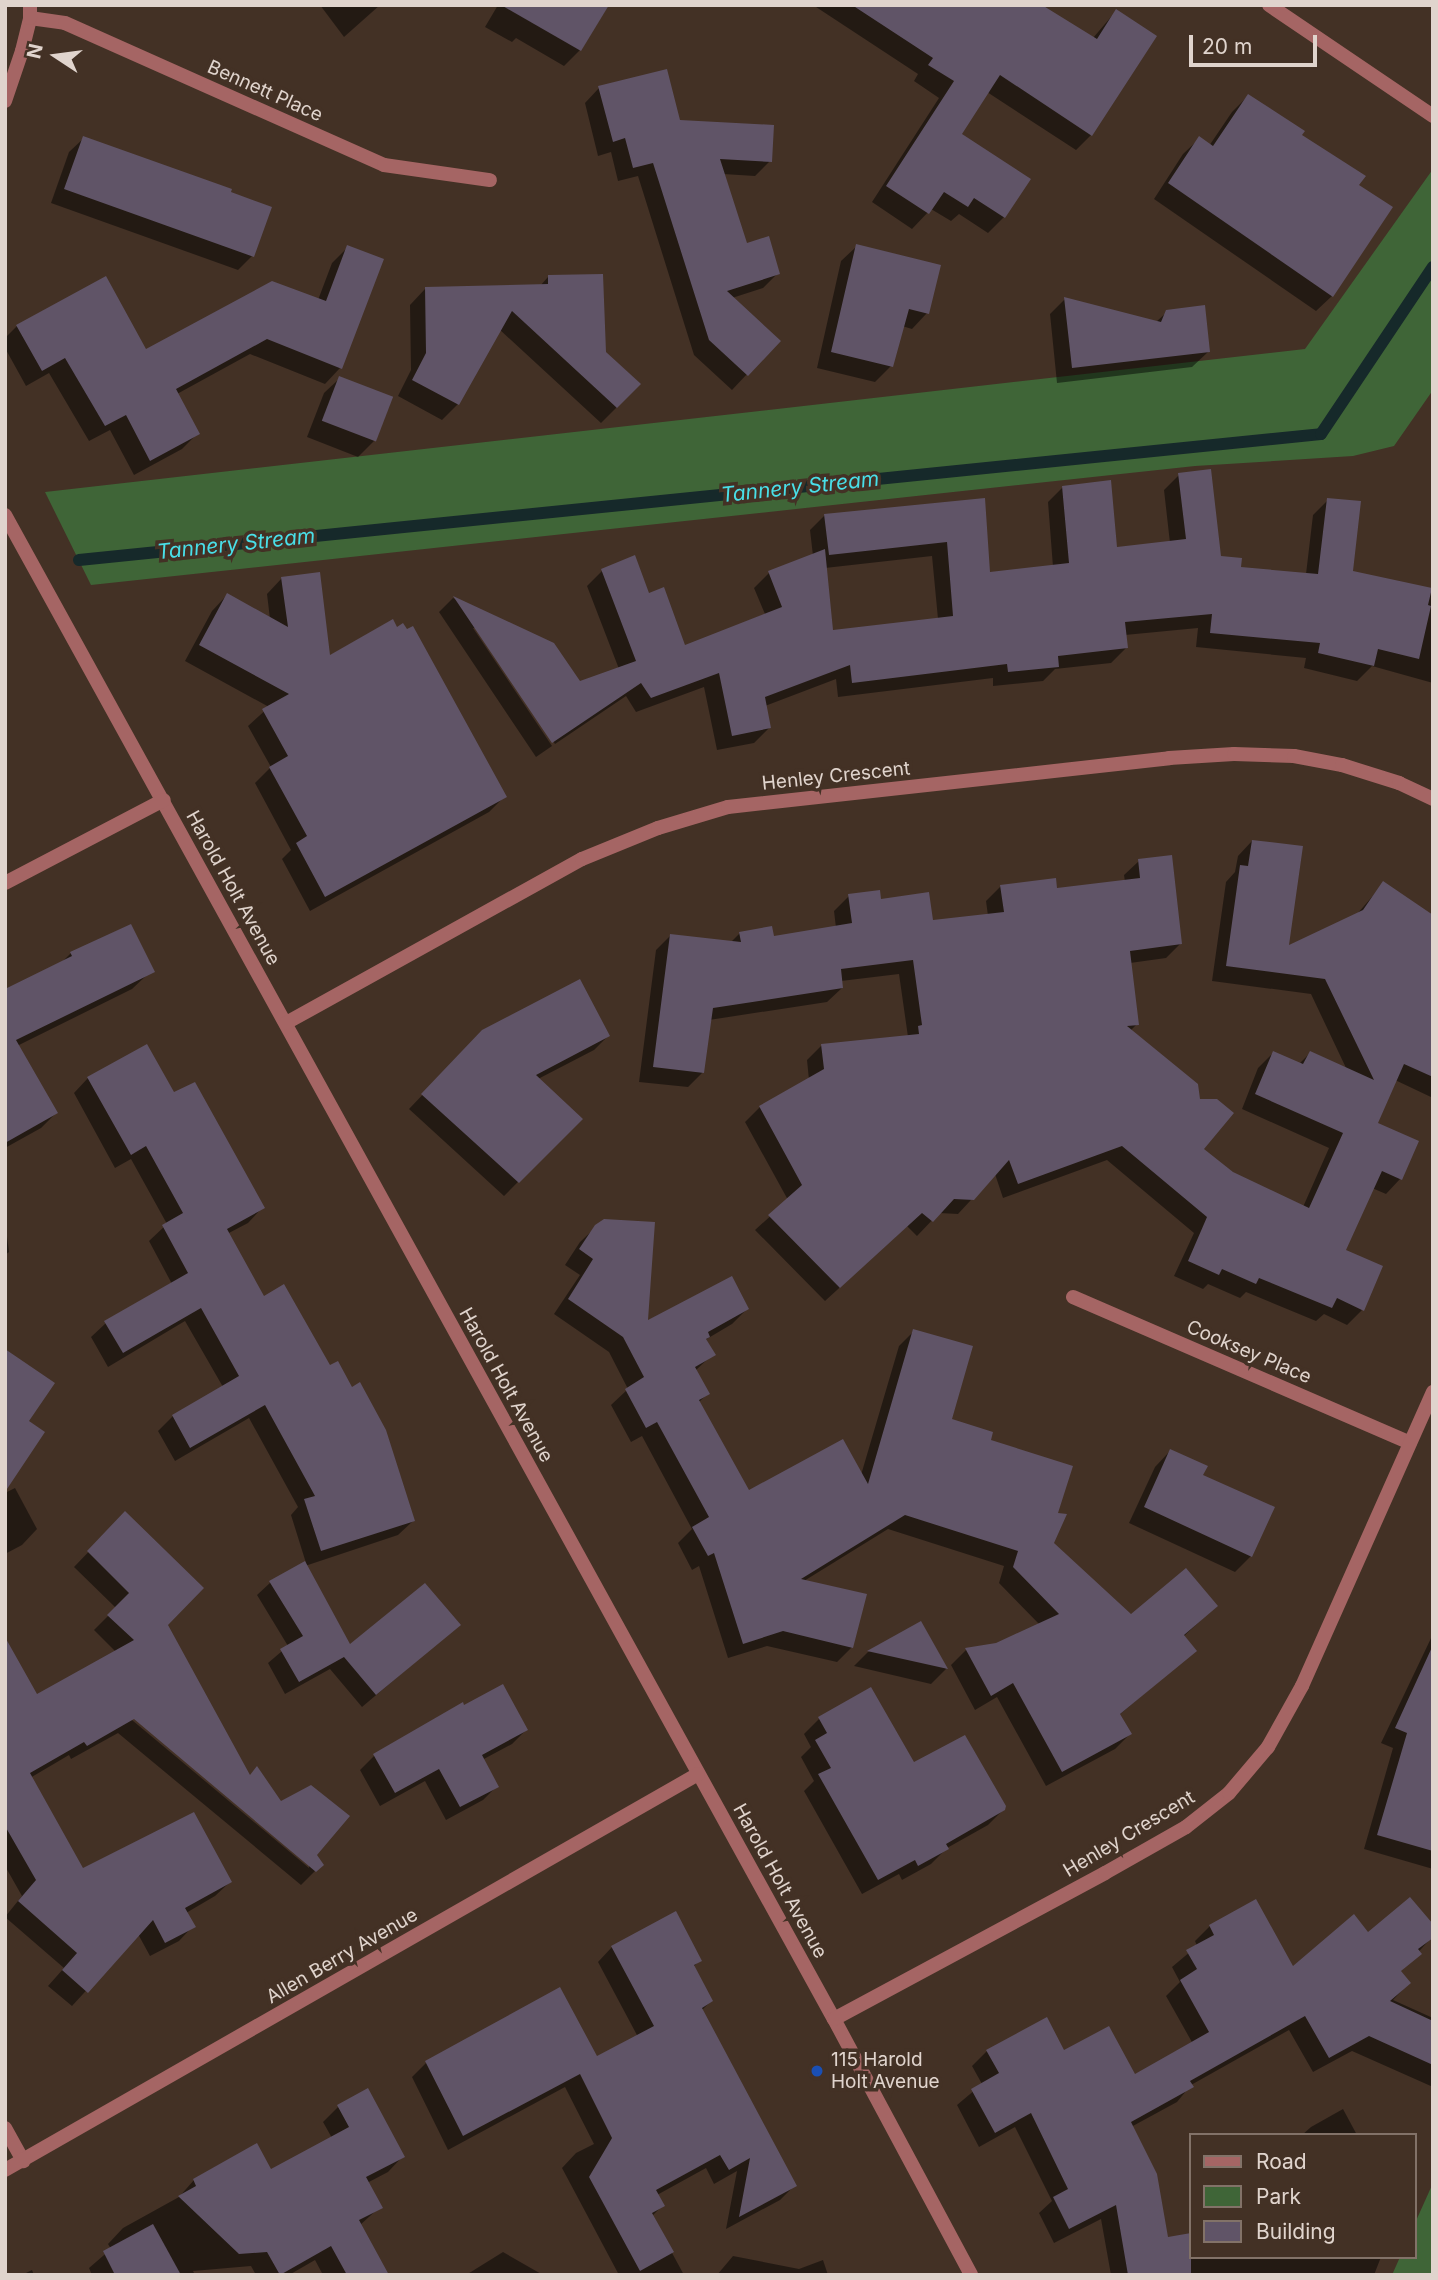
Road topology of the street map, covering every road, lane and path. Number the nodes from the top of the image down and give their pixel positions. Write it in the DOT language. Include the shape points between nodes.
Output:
graph roads {
  1 [pos="1269,5"];
  2 [pos="30,12"];
  3 [pos="5,101"];
  4 [pos="1433,116"];
  5 [pos="490,180"];
  6 [pos="5,515"];
  7 [pos="1433,799"];
  8 [pos="164,800"];
  9 [pos="5,883"];
  10 [pos="286,1023"];
  11 [pos="1073,1297"];
  12 [pos="1433,1392"];
  13 [pos="1410,1443"];
  14 [pos="698,1774"];
  15 [pos="834,2019"];
  16 [pos="5,2128"];
  17 [pos="23,2161"];
  18 [pos="5,2170"];
  19 [pos="971,2275"];
  1 -- 4 [label="street"];
  2 -- 3 [label="street"];
  2 -- 5 [label="street, Bennett Place" via="65,23 384,165"];
  6 -- 8 [label="street, Harold Holt Avenue"];
  7 -- 10 [label="street, Henley Crescent" via="1342,765 1294,756 1234,754 728,807 658,828 582,859"];
  8 -- 9 [label="street"];
  8 -- 10 [label="street, Harold Holt Avenue"];
  10 -- 14 [label="street, Harold Holt Avenue"];
  11 -- 13 [label="street, Cooksey Place"];
  12 -- 13 [label="street, Henley Crescent"];
  13 -- 15 [label="street, Henley Crescent" via="1303,1686 1268,1747 1229,1793 1186,1826 1128,1860"];
  14 -- 15 [label="street, Harold Holt Avenue"];
  14 -- 17 [label="street, Allen Berry Avenue"];
  15 -- 19 [label="street, Harold Holt Avenue"];
  16 -- 17 [label="street"];
  17 -- 18 [label="street, Allen Berry Avenue"];
}
